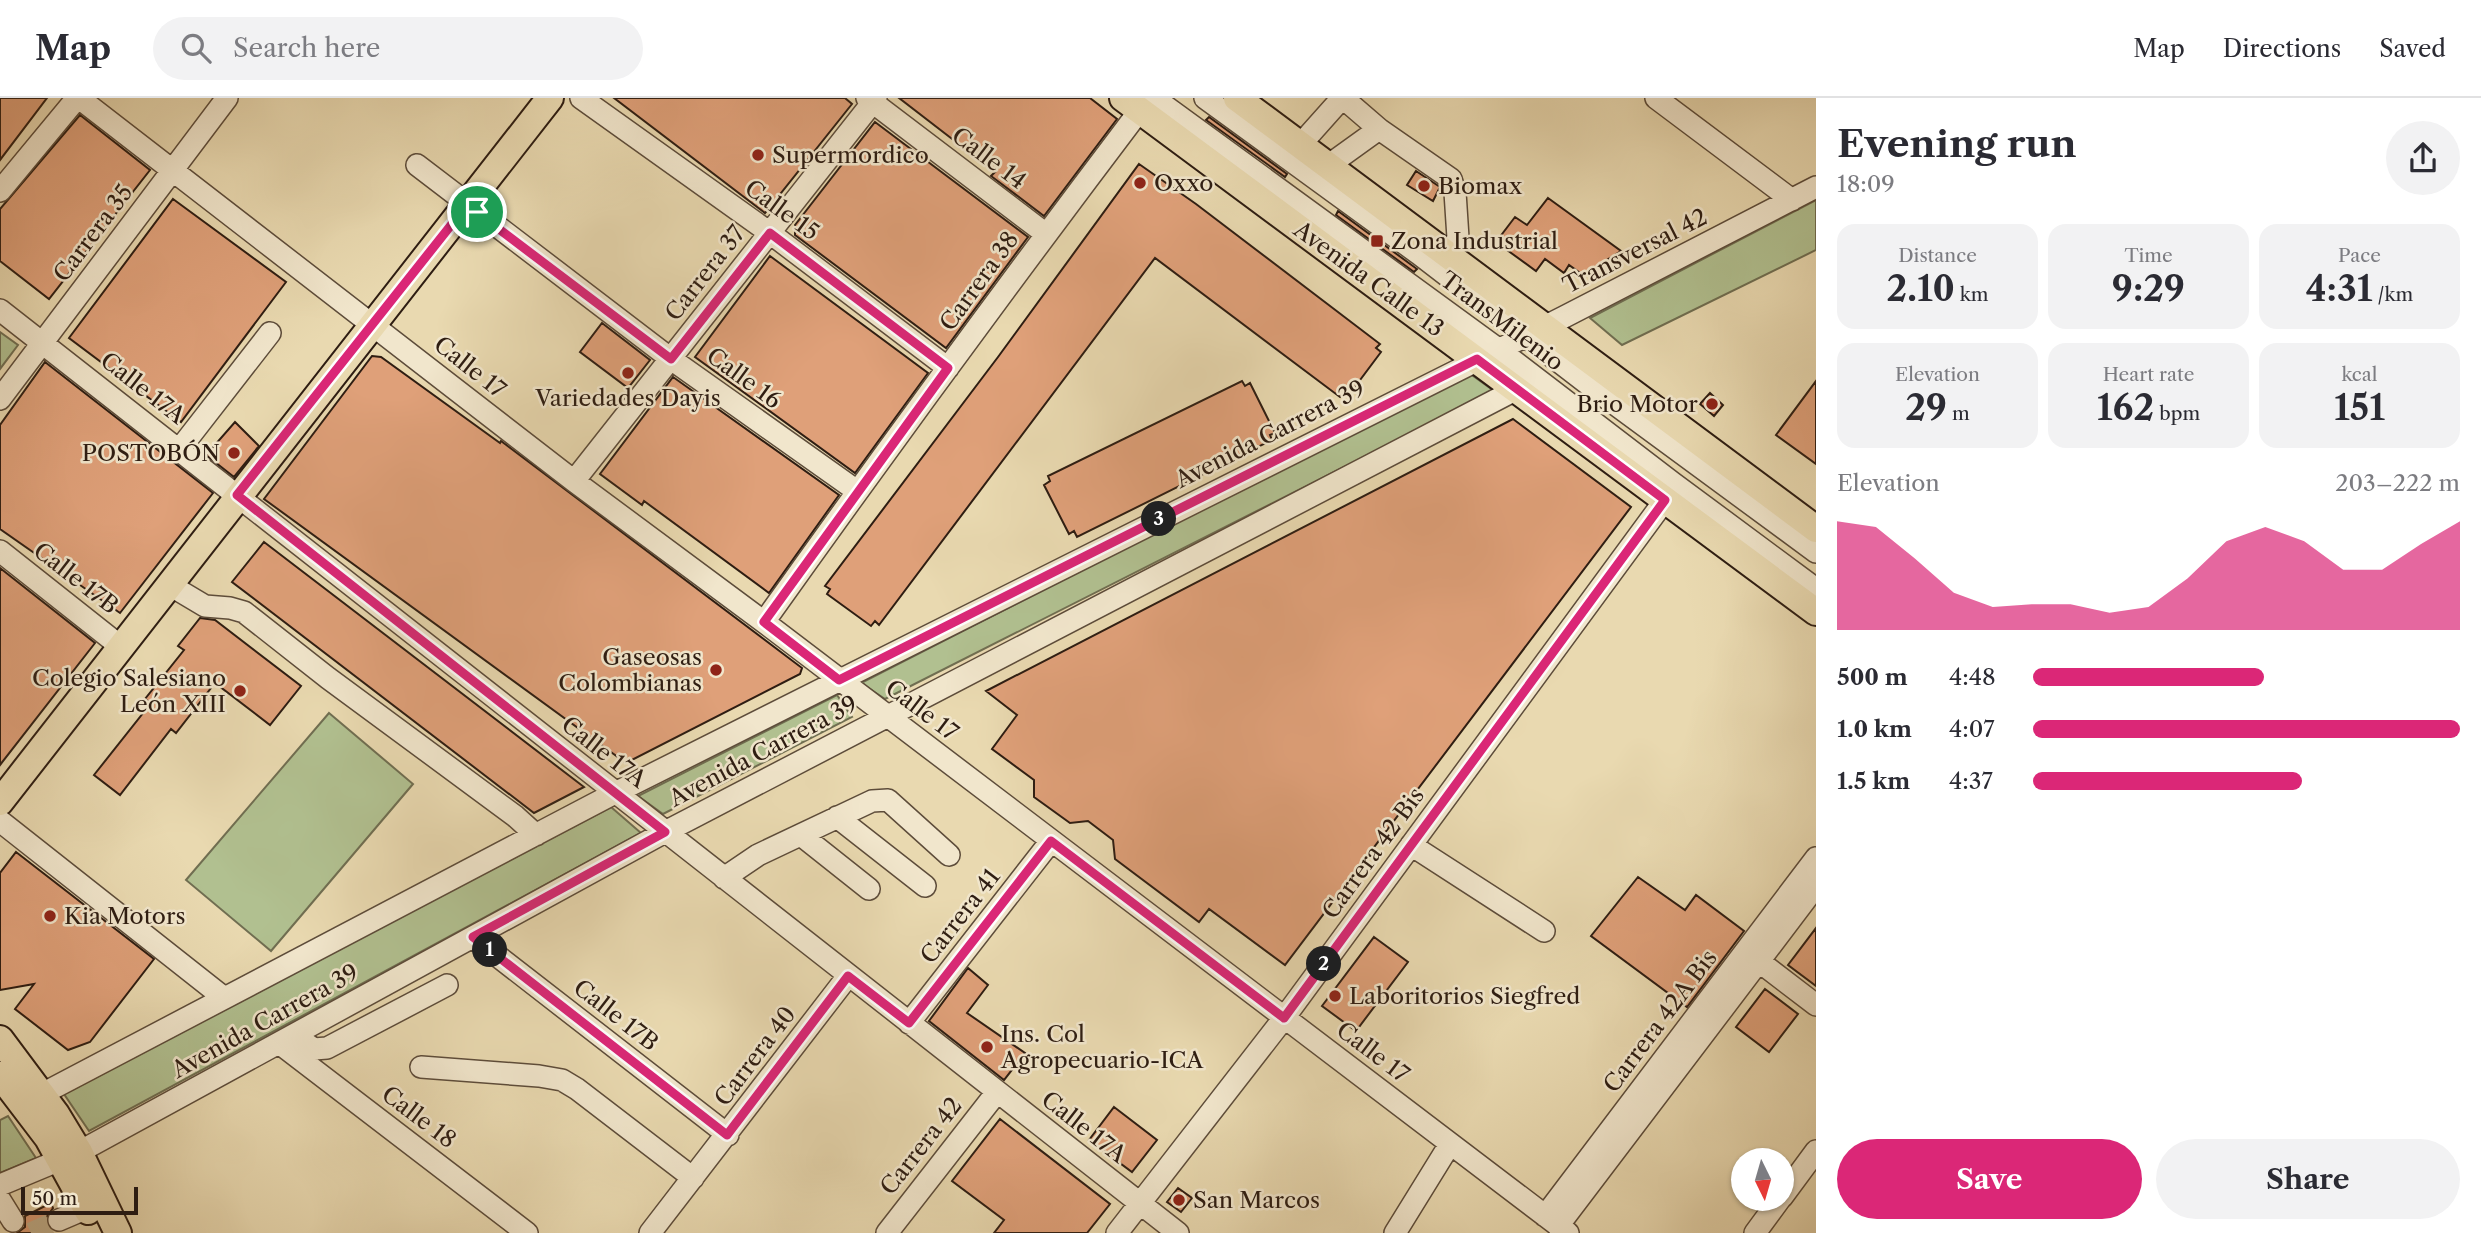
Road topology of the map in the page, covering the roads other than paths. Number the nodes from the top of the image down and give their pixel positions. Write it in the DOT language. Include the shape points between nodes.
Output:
graph roads {
  1 [pos="78,98"];
  2 [pos="227,98"];
  3 [pos="550,98"];
  4 [pos="581,98"];
  5 [pos="1205,98"];
  6 [pos="1237,98"];
  7 [pos="1343,98"];
  8 [pos="1656,98"];
  9 [pos="872,100"];
  10 [pos="1139,102"];
  11 [pos="1379,129"];
  12 [pos="1301,144"];
  13 [pos="1329,165"];
  14 [pos="417,166"];
  15 [pos="173,170"];
  16 [pos="1816,187"];
  17 [pos="0,191"];
  18 [pos="1792,200"];
  19 [pos="467,205"];
  20 [pos="770,233"];
  21 [pos="1046,234"];
  22 [pos="1450,255"];
  23 [pos="0,310"];
  24 [pos="373,325"];
  25 [pos="1536,331"];
  26 [pos="270,332"];
  27 [pos="44,343"];
  28 [pos="1488,354"];
  29 [pos="671,359"];
  30 [pos="948,368"];
  31 [pos="1517,389"];
  32 [pos="0,399"];
  33 [pos="179,450"];
  34 [pos="574,481"];
  35 [pos="857,491"];
  36 [pos="237,495"];
  37 [pos="1665,500"];
  38 [pos="1816,529"];
  39 [pos="0,551"];
  40 [pos="1816,552"];
  41 [pos="168,584"];
  42 [pos="1816,589"];
  43 [pos="1816,612"];
  44 [pos="764,622"];
  45 [pos="120,646"];
  46 [pos="839,680"];
  47 [pos="886,716"];
  48 [pos="615,793"];
  49 [pos="0,802"];
  50 [pos="837,817"];
  51 [pos="0,821"];
  52 [pos="665,832"];
  53 [pos="536,835"];
  54 [pos="801,835"];
  55 [pos="1051,841"];
  56 [pos="1411,845"];
  57 [pos="949,855"];
  58 [pos="1816,858"];
  59 [pos="724,878"];
  60 [pos="925,886"];
  61 [pos="1816,886"];
  62 [pos="869,889"];
  63 [pos="1545,931"];
  64 [pos="473,937"];
  65 [pos="1753,957"];
  66 [pos="848,976"];
  67 [pos="447,985"];
  68 [pos="223,997"];
  69 [pos="1816,1005"];
  70 [pos="1284,1018"];
  71 [pos="909,1023"];
  72 [pos="0,1039"];
  73 [pos="286,1039"];
  74 [pos="421,1067"];
  75 [pos="0,1075"];
  76 [pos="997,1091"];
  77 [pos="20,1098"];
  78 [pos="727,1135"];
  79 [pos="1450,1144"];
  80 [pos="1816,1151"];
  81 [pos="70,1156"];
  82 [pos="693,1178"];
  83 [pos="1794,1181"];
  84 [pos="0,1185"];
  85 [pos="0,1199"];
  86 [pos="1140,1203"];
  87 [pos="87,1208"];
  88 [pos="1771,1211"];
  89 [pos="59,1220"];
  90 [pos="13,1221"];
  91 [pos="1557,1225"];
  92 [pos="98,1233"];
  93 [pos="118,1233"];
  94 [pos="527,1233"];
  95 [pos="650,1233"];
  96 [pos="887,1233"];
  97 [pos="1117,1233"];
  98 [pos="1178,1233"];
  99 [pos="1395,1233"];
  100 [pos="1755,1233"];
  1 -- 15 [label="street, Calle 17"];
  1 -- 17 [label="street"];
  2 -- 15 [label="street, Carrera 35"];
  3 -- 19 [label="main road"];
  4 -- 20 [label="street, Calle 15"];
  5 -- 25 [label="street, TransMilenio" via="1419,254"];
  6 -- 12 [label="main road"];
  7 -- 11 [label="street"];
  7 -- 12 [label="street"];
  8 -- 18 [label="street"];
  9 -- 20 [label="street, Carrera 37"];
  9 -- 21 [label="street, Calle 14"];
  10 -- 21 [label="street, Carrera 38"];
  10 -- 28 [label="main road, Avenida Calle 13"];
  11 -- 13 [label="street"];
  11 -- 22 [label="street" via="1451,180 1458,238"];
  12 -- 13 [label="main road"];
  13 -- 22 [label="main road"];
  14 -- 19 [label="street, Calle 16"];
  15 -- 24 [label="street, Calle 17"];
  15 -- 27 [label="street, Carrera 35"];
  16 -- 18 [label="street, Transversal 42"];
  18 -- 25 [label="street, Transversal 42"];
  19 -- 24 [label="main road"];
  19 -- 29 [label="street, Calle 16"];
  20 -- 29 [label="street, Carrera 37"];
  20 -- 30 [label="street, Calle 15"];
  21 -- 30 [label="street, Carrera 38"];
  22 -- 25 [label="main road"];
  23 -- 27 [label="street, Calle 17A"];
  24 -- 34 [label="street, Calle 17"];
  24 -- 36 [label="main road"];
  25 -- 28 [label="street, Transversal 42"];
  25 -- 38 [label="main road"];
  25 -- 40 [label="street, TransMilenio" via="1639,422"];
  26 -- 33 [label="street"];
  27 -- 32 [label="street, Carrera 35"];
  27 -- 33 [label="street, Calle 17A"];
  28 -- 31 [label="main road, Avenida Calle 13"];
  28 -- 42 [label="street, TransMilenio"];
  28 -- 46 [label="street, Avenida Carrera 39"];
  29 -- 34 [label="street, Carrera 37"];
  29 -- 35 [label="street, Calle 16"];
  30 -- 35 [label="street, Carrera 38"];
  31 -- 37 [label="main road, Avenida Calle 13"];
  31 -- 47 [label="street, Avenida Carrera 39"];
  33 -- 36 [label="street, Calle 17A"];
  34 -- 44 [label="street, Calle 17"];
  35 -- 44 [label="street, Carrera 38"];
  36 -- 41 [label="main road"];
  36 -- 48 [label="street, Calle 17A"];
  37 -- 43 [label="main road, Avenida Calle 13"];
  37 -- 56 [label="street, Carrera 42 Bis"];
  39 -- 45 [label="street, Calle 17B"];
  41 -- 45 [label="main road"];
  41 -- 53 [label="street" via="205,606 244,612"];
  44 -- 46 [label="street, Calle 17"];
  45 -- 49 [label="main road"];
  46 -- 47 [label="street, Calle 17"];
  46 -- 48 [label="street, Avenida Carrera 39"];
  47 -- 52 [label="street, Avenida Carrera 39"];
  47 -- 55 [label="street, Calle 17"];
  48 -- 52 [label="street, Calle 17A"];
  48 -- 53 [label="street, Avenida Carrera 39"];
  50 -- 54 [label="street"];
  50 -- 57 [label="street" via="872,801 888,800"];
  50 -- 60 [label="street"];
  51 -- 68 [label="street"];
  52 -- 59 [label="street, Calle 17A"];
  52 -- 64 [label="street, Avenida Carrera 39"];
  53 -- 68 [label="street, Avenida Carrera 39"];
  54 -- 59 [label="street" via="758,855"];
  54 -- 62 [label="street"];
  55 -- 70 [label="street, Calle 17"];
  55 -- 71 [label="street, Carrera 41"];
  56 -- 63 [label="street"];
  56 -- 70 [label="street, Carrera 42 Bis"];
  58 -- 65 [label="street, Carrera 42A Bis"];
  59 -- 66 [label="street, Calle 17A"];
  61 -- 65 [label="street, Carrera 42A Bis"];
  64 -- 73 [label="street, Avenida Carrera 39"];
  64 -- 78 [label="street, Calle 17B"];
  65 -- 69 [label="street"];
  65 -- 91 [label="street, Carrera 42A Bis"];
  66 -- 71 [label="street, Calle 17A"];
  66 -- 78 [label="street, Carrera 40"];
  67 -- 73 [label="street" via="327,1048 314,1049"];
  68 -- 77 [label="street, Avenida Carrera 39"];
  70 -- 79 [label="street, Calle 17"];
  70 -- 86 [label="street, Carrera 42 Bis"];
  71 -- 76 [label="street, Calle 17A"];
  72 -- 77 [label="main road"];
  73 -- 81 [label="street, Avenida Carrera 39"];
  73 -- 94 [label="street, Calle 18"];
  74 -- 82 [label="street" via="562,1080"];
  75 -- 77 [label="main road"];
  76 -- 86 [label="street, Calle 17A"];
  76 -- 96 [label="street, Carrera 42"];
  77 -- 81 [label="main road" via="48,1138"];
  78 -- 82 [label="street, Carrera 40"];
  79 -- 91 [label="street, Calle 17"];
  79 -- 99 [label="street"];
  80 -- 83 [label="street"];
  81 -- 84 [label="street, Avenida Carrera 39"];
  81 -- 87 [label="main road"];
  81 -- 93 [label="main road"];
  82 -- 95 [label="street, Carrera 40"];
  85 -- 90 [label="street"];
  86 -- 97 [label="street, Carrera 42 Bis"];
  86 -- 98 [label="street, Calle 17A"];
  87 -- 89 [label="street"];
  87 -- 92 [label="main road"];
  88 -- 100 [label="street"];
}
